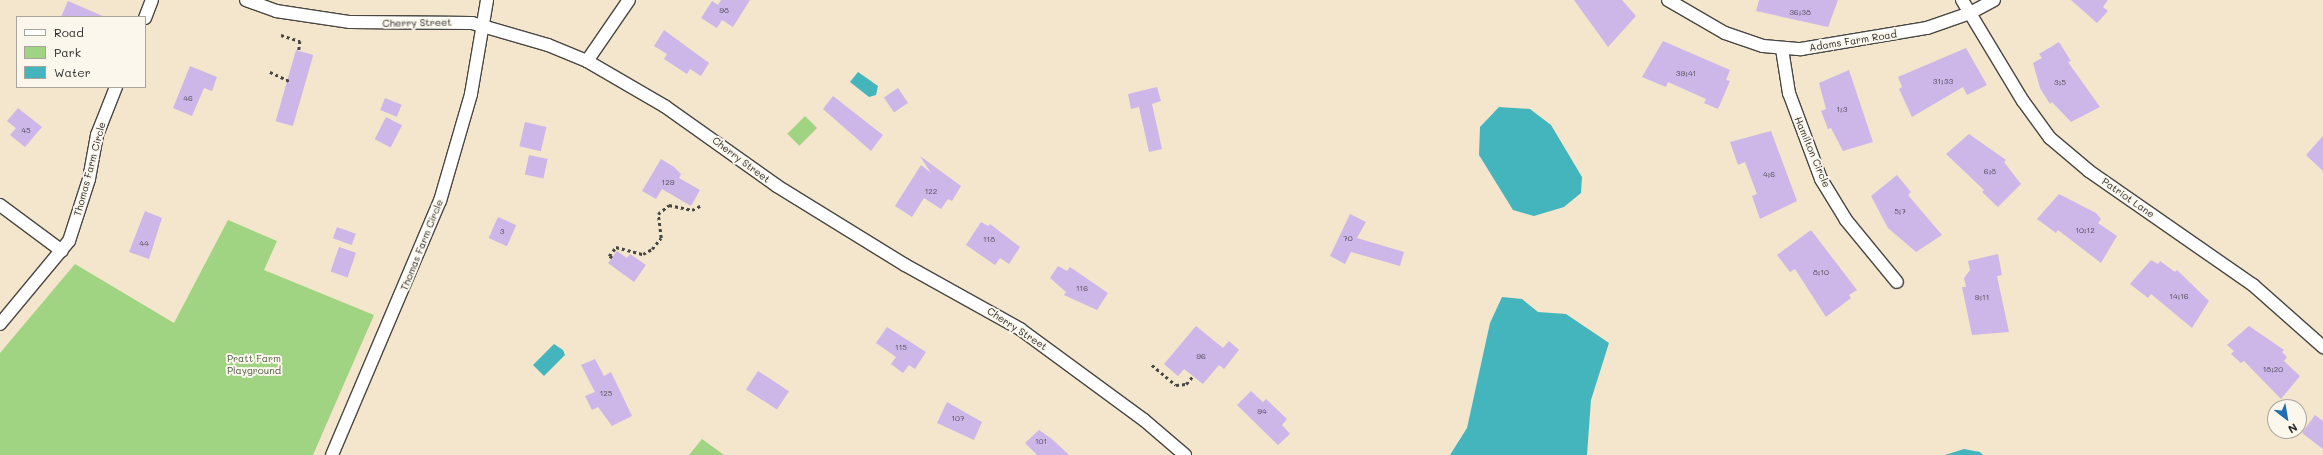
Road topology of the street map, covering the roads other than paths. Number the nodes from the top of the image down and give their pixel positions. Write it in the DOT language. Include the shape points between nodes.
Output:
graph roads {
  1 [pos="152,0"];
  2 [pos="246,0"];
  3 [pos="487,0"];
  4 [pos="629,0"];
  5 [pos="1668,0"];
  6 [pos="1962,0"];
  7 [pos="1994,0"];
  8 [pos="1970,13"];
  9 [pos="146,16"];
  10 [pos="481,25"];
  11 [pos="1782,49"];
  12 [pos="587,61"];
  13 [pos="116,88"];
  14 [pos="0,205"];
  15 [pos="62,251"];
  16 [pos="1897,282"];
  17 [pos="0,324"];
  18 [pos="2323,347"];
  19 [pos="332,455"];
  20 [pos="1185,455"];
  1 -- 9 [label="street"];
  2 -- 10 [label="street, Cherry Street" via="276,11 350,22 442,21"];
  3 -- 10 [label="street, Thomas Farm Circle"];
  4 -- 12 [label="street"];
  5 -- 11 [label="street, Adams Farm Road" via="1725,33"];
  6 -- 8 [label="street, Patriot Lane"];
  7 -- 8 [label="street, Adams Farm Road"];
  8 -- 11 [label="street, Adams Farm Road" via="1905,33 1820,47"];
  8 -- 18 [label="street, Patriot Lane" via="2050,138 2089,171 2259,289"];
  10 -- 12 [label="street, Cherry Street"];
  10 -- 19 [label="street, Thomas Farm Circle" via="471,94 440,201"];
  11 -- 16 [label="street, Hamilton Circle" via="1789,93 1821,179 1846,220"];
  12 -- 20 [label="street, Cherry Street" via="666,107 777,186 1020,329 1144,420"];
  13 -- 15 [label="street, Thomas Farm Circle" via="97,135 89,179 74,229"];
  14 -- 15 [label="street"];
  15 -- 17 [label="street, Thomas Farm Circle"];
}
